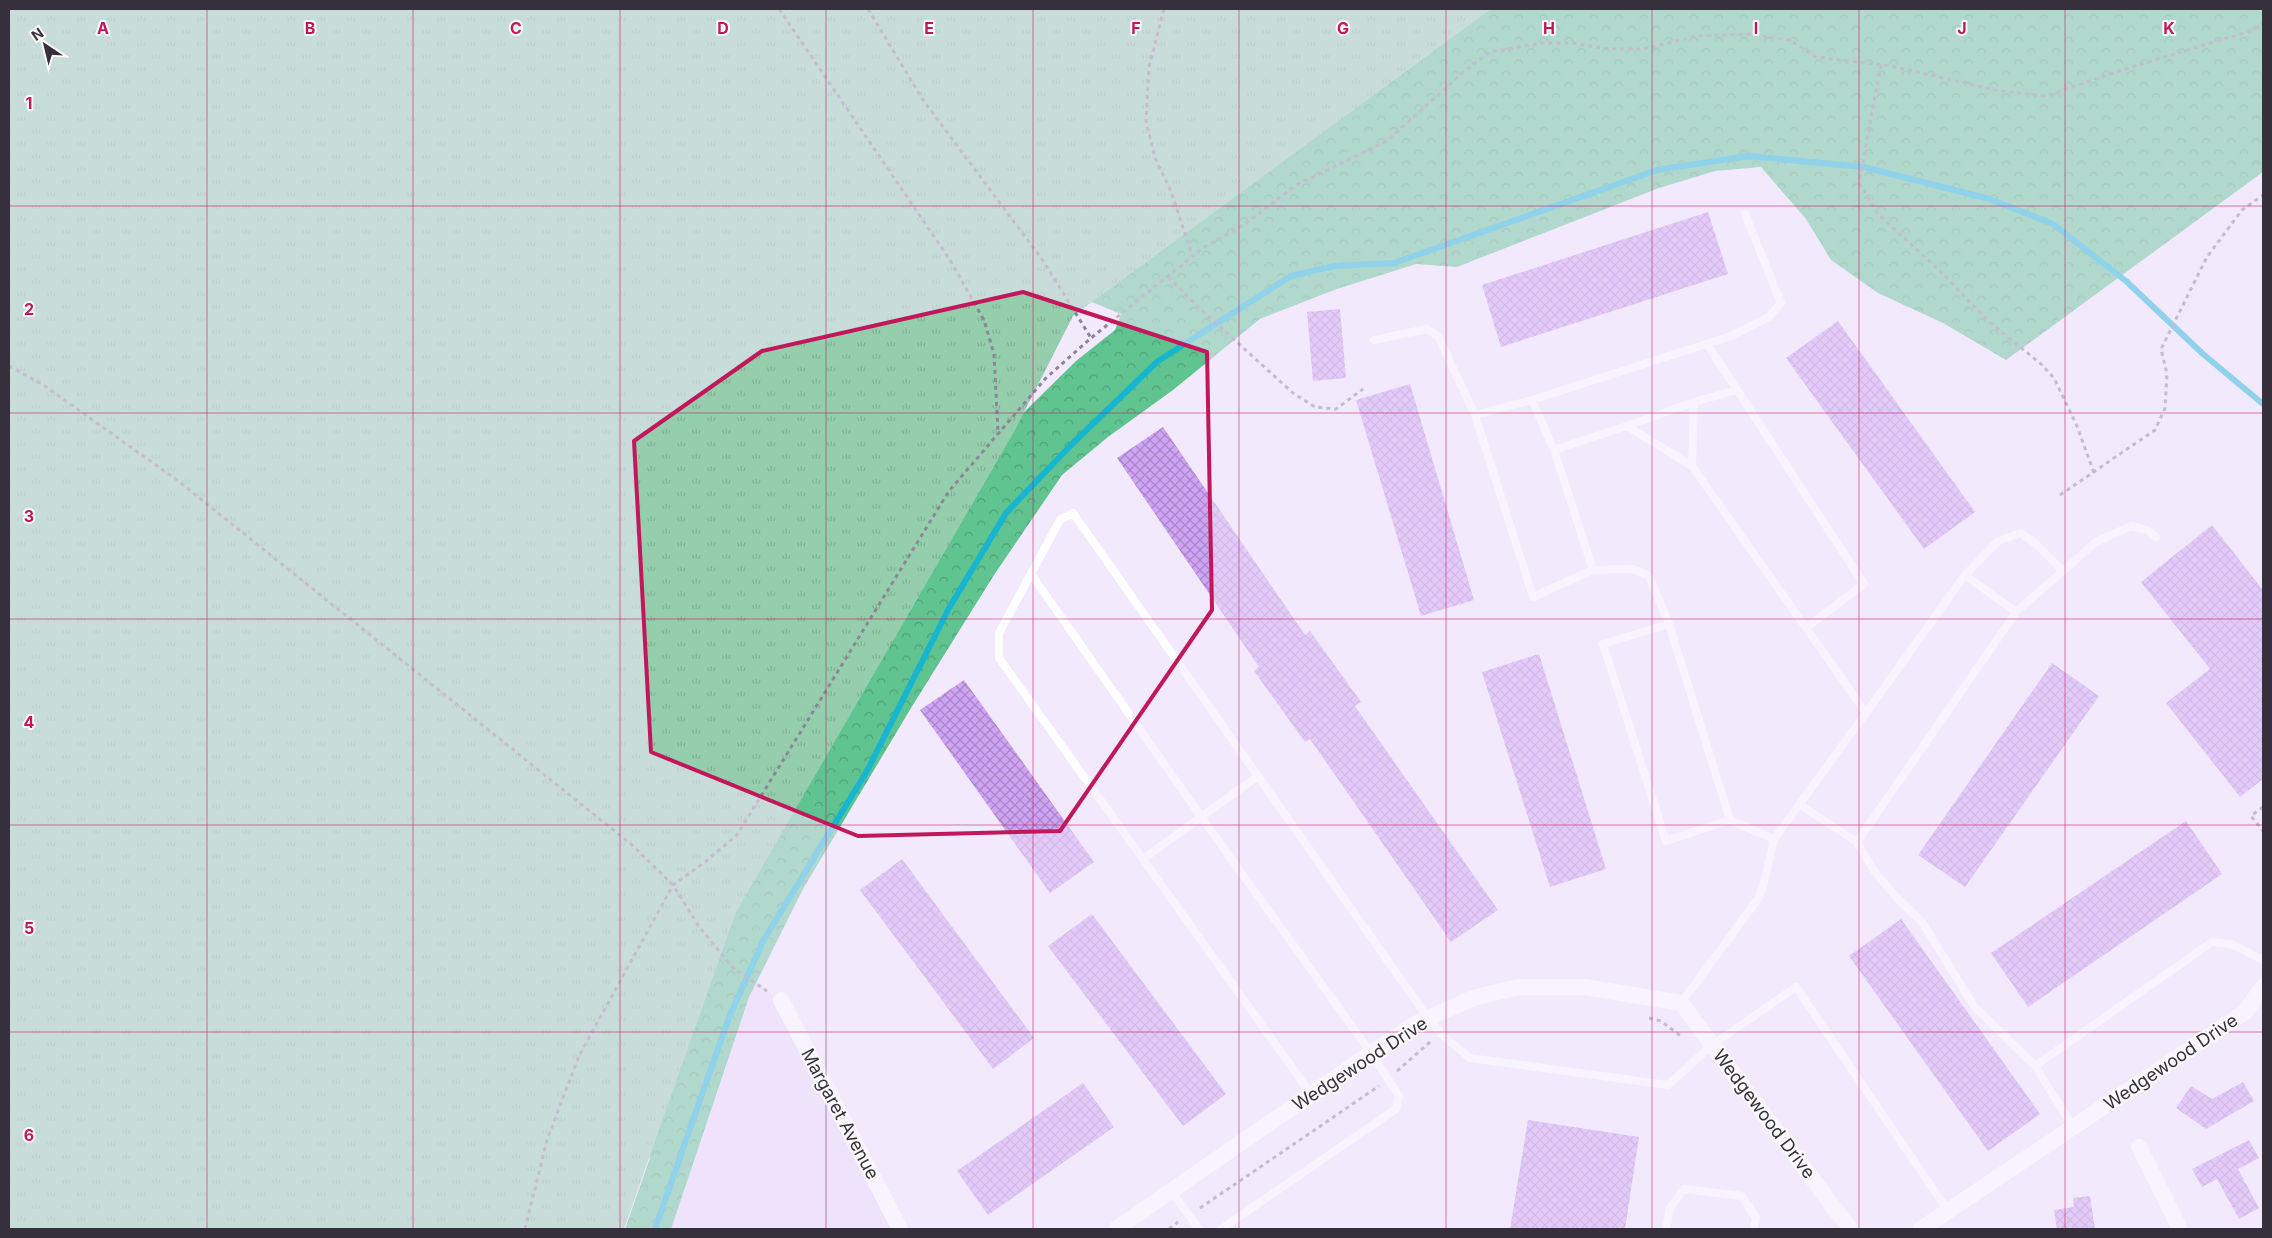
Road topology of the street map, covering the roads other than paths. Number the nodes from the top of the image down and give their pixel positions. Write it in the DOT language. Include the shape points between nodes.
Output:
graph roads {
  1 [pos="1746,214"];
  2 [pos="1374,340"];
  3 [pos="1707,344"];
  4 [pos="1737,390"];
  5 [pos="1532,400"];
  6 [pos="1694,402"];
  7 [pos="1475,415"];
  8 [pos="1628,426"];
  9 [pos="1554,450"];
  10 [pos="1692,466"];
  11 [pos="2156,537"];
  12 [pos="1593,570"];
  13 [pos="2063,571"];
  14 [pos="1030,574"];
  15 [pos="1965,575"];
  16 [pos="2016,612"];
  17 [pos="1669,624"];
  18 [pos="1807,627"];
  19 [pos="1866,713"];
  20 [pos="1258,776"];
  21 [pos="1800,805"];
  22 [pos="1202,818"];
  23 [pos="1730,820"];
  24 [pos="1774,839"];
  25 [pos="1857,842"];
  26 [pos="1143,859"];
  27 [pos="2263,960"];
  28 [pos="2263,987"];
  29 [pos="780,1000"];
  30 [pos="1681,1003"];
  31 [pos="1428,1018"];
  32 [pos="1708,1049"];
  33 [pos="1371,1053"];
  34 [pos="2035,1066"];
  35 [pos="1312,1094"];
  36 [pos="2073,1127"];
  37 [pos="2139,1148"];
  38 [pos="1171,1191"];
  39 [pos="1948,1211"];
  40 [pos="900,1229"];
  41 [pos="1116,1229"];
  42 [pos="1199,1229"];
  43 [pos="1221,1229"];
  44 [pos="1666,1229"];
  45 [pos="1754,1229"];
  46 [pos="1850,1229"];
  47 [pos="1921,1229"];
  48 [pos="2180,1229"];
  1 -- 3 [label="lane" via="1781,303 1769,317"];
  2 -- 7 [label="lane" via="1427,329 1438,336"];
  3 -- 4 [label="lane"];
  3 -- 5 [label="lane"];
  4 -- 6 [label="lane"];
  4 -- 18 [label="lane" via="1864,584"];
  5 -- 7 [label="lane"];
  5 -- 9 [label="lane"];
  6 -- 8 [label="lane"];
  6 -- 10 [label="lane"];
  7 -- 12 [label="lane" via="1533,597"];
  8 -- 9 [label="lane"];
  8 -- 10 [label="lane"];
  9 -- 12 [label="lane"];
  10 -- 18 [label="lane"];
  11 -- 13 [label="lane" via="2147,530 2131,526 2096,542"];
  12 -- 17 [label="lane" via="1633,569 1649,576"];
  13 -- 15 [label="lane" via="2021,533 1998,541"];
  13 -- 16 [label="lane"];
  14 -- 20 [label="lane" via="1060,520 1073,513"];
  14 -- 22 [label="lane"];
  14 -- 26 [label="lane" via="998,633 999,658"];
  15 -- 16 [label="lane"];
  15 -- 19 [label="lane"];
  16 -- 25 [label="lane"];
  17 -- 23 [label="lane"];
  17 -- 23 [label="lane" via="1603,644 1666,840"];
  18 -- 19 [label="lane"];
  19 -- 21 [label="lane"];
  20 -- 22 [label="lane"];
  20 -- 31 [label="lane"];
  21 -- 24 [label="lane"];
  21 -- 25 [label="lane"];
  22 -- 26 [label="lane"];
  22 -- 33 [label="lane"];
  23 -- 24 [label="lane"];
  24 -- 30 [label="lane" via="1758,899"];
  25 -- 34 [label="lane" via="1874,871 1922,922 1974,1006"];
  26 -- 35 [label="lane"];
  27 -- 34 [label="lane" via="2231,944 2212,942"];
  28 -- 36 [label="street, Wedgewood Drive" via="2245,1012"];
  29 -- 40 [label="street, Margaret Avenue"];
  30 -- 31 [label="street, Wedgewood Drive" via="1585,987 1519,987 1474,998"];
  30 -- 32 [label="street, Wedgewood Drive"];
  31 -- 32 [label="lane" via="1442,1035 1470,1058 1668,1085"];
  31 -- 33 [label="street, Wedgewood Drive"];
  32 -- 39 [label="lane" via="1796,987"];
  32 -- 46 [label="street, Wedgewood Drive"];
  33 -- 35 [label="street, Wedgewood Drive"];
  33 -- 43 [label="lane" via="1399,1096 1396,1109"];
  34 -- 36 [label="lane"];
  35 -- 38 [label="street, Wedgewood Drive"];
  36 -- 39 [label="street, Wedgewood Drive"];
  37 -- 48 [label="street"];
  38 -- 41 [label="street, Wedgewood Drive"];
  38 -- 42 [label="lane"];
  39 -- 47 [label="street, Wedgewood Drive"];
  44 -- 45 [label="lane" via="1670,1208 1684,1189 1742,1196 1756,1218"];
}
